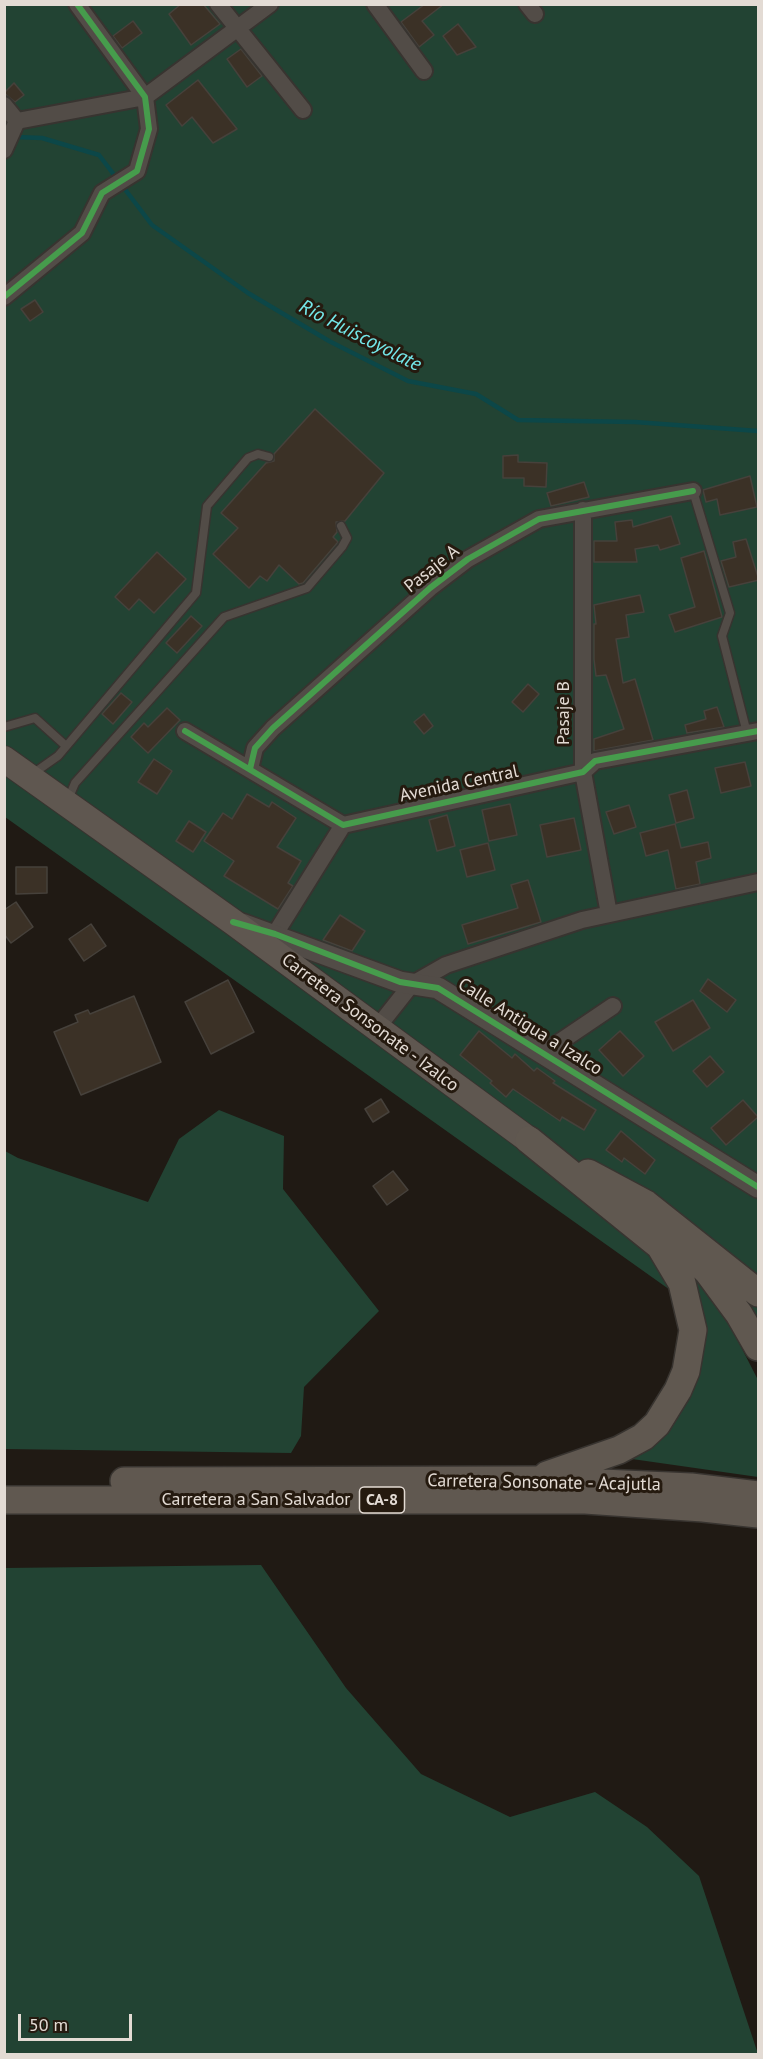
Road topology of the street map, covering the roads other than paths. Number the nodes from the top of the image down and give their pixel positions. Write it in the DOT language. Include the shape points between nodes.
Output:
graph roads {
  1 [pos="77,4"];
  2 [pos="218,4"];
  3 [pos="270,4"];
  4 [pos="375,4"];
  5 [pos="237,29"];
  6 [pos="424,71"];
  7 [pos="146,97"];
  8 [pos="4,105"];
  9 [pos="303,110"];
  10 [pos="15,125"];
  11 [pos="5,149"];
  12 [pos="4,297"];
  13 [pos="269,457"];
  14 [pos="693,491"];
  15 [pos="583,510"];
  16 [pos="341,526"];
  17 [pos="4,727"];
  18 [pos="185,731"];
  19 [pos="753,732"];
  20 [pos="66,746"];
  21 [pos="4,759"];
  22 [pos="250,769"];
  23 [pos="583,772"];
  24 [pos="29,776"];
  25 [pos="67,802"];
  26 [pos="343,825"];
  27 [pos="759,882"];
  28 [pos="609,914"];
  29 [pos="233,922"];
  30 [pos="274,934"];
  31 [pos="411,985"];
  32 [pos="613,1006"];
  33 [pos="377,1028"];
  34 [pos="542,1054"];
  35 [pos="529,1140"];
  36 [pos="759,1187"];
  37 [pos="759,1293"];
  38 [pos="759,1347"];
  39 [pos="535,1480"];
  40 [pos="4,1483"];
  41 [pos="759,1495"];
  42 [pos="4,1500"];
  43 [pos="759,1514"];
  1 -- 7 [label="street"];
  2 -- 5 [label="street"];
  3 -- 5 [label="street"];
  4 -- 6 [label="street"];
  5 -- 7 [label="street"];
  5 -- 9 [label="street"];
  7 -- 10 [label="street"];
  7 -- 12 [label="street" via="149,129 137,171 102,193 82,233"];
  8 -- 10 [label="street"];
  10 -- 11 [label="street"];
  13 -- 20 [label="lane" via="258,454 248,458 207,506 196,593"];
  14 -- 15 [label="street, Pasaje A"];
  14 -- 19 [label="lane" via="730,613 722,636"];
  15 -- 22 [label="street, Pasaje A" via="539,519 468,559 430,588 273,728 255,748"];
  15 -- 23 [label="street, Pasaje B"];
  16 -- 25 [label="lane" via="347,538 342,547 306,588 224,617 75,783"];
  17 -- 20 [label="lane" via="35,718"];
  18 -- 22 [label="street"];
  19 -- 23 [label="street, Avenida Central" via="595,761"];
  20 -- 24 [label="lane"];
  21 -- 24 [label="main road, Carretera Sonsonate - Izalco"];
  22 -- 26 [label="street"];
  23 -- 26 [label="street, Avenida Central"];
  23 -- 28 [label="street, Pasaje B"];
  24 -- 25 [label="main road, Carretera Sonsonate - Izalco"];
  25 -- 29 [label="main road, Carretera Sonsonate - Izalco"];
  26 -- 30 [label="street"];
  27 -- 28 [label="street"];
  28 -- 31 [label="street" via="446,965"];
  29 -- 30 [label="street, Calle Antigua a Izalco"];
  29 -- 33 [label="main road, Carretera Sonsonate - Izalco"];
  30 -- 31 [label="street, Calle Antigua a Izalco"];
  31 -- 33 [label="street"];
  31 -- 34 [label="street, Calle Antigua a Izalco" via="438,987"];
  32 -- 34 [label="street"];
  33 -- 35 [label="main road, Carretera Sonsonate - Izalco"];
  34 -- 36 [label="street, Calle Antigua a Izalco"];
  35 -- 37 [label="highway" via="646,1204"];
  35 -- 38 [label="highway" via="684,1248 720,1288"];
  35 -- 39 [label="highway" via="660,1246 682,1283 693,1330 688,1363 678,1390 657,1425 619,1450"];
  39 -- 40 [label="highway, Carretera Sonsonate - Acajutla / CA-8"];
  39 -- 41 [label="highway, Carretera Sonsonate - Acajutla / CA-8" via="691,1487"];
  42 -- 43 [label="highway, Carretera a San Salvador / CA-8" via="585,1500"];
}
